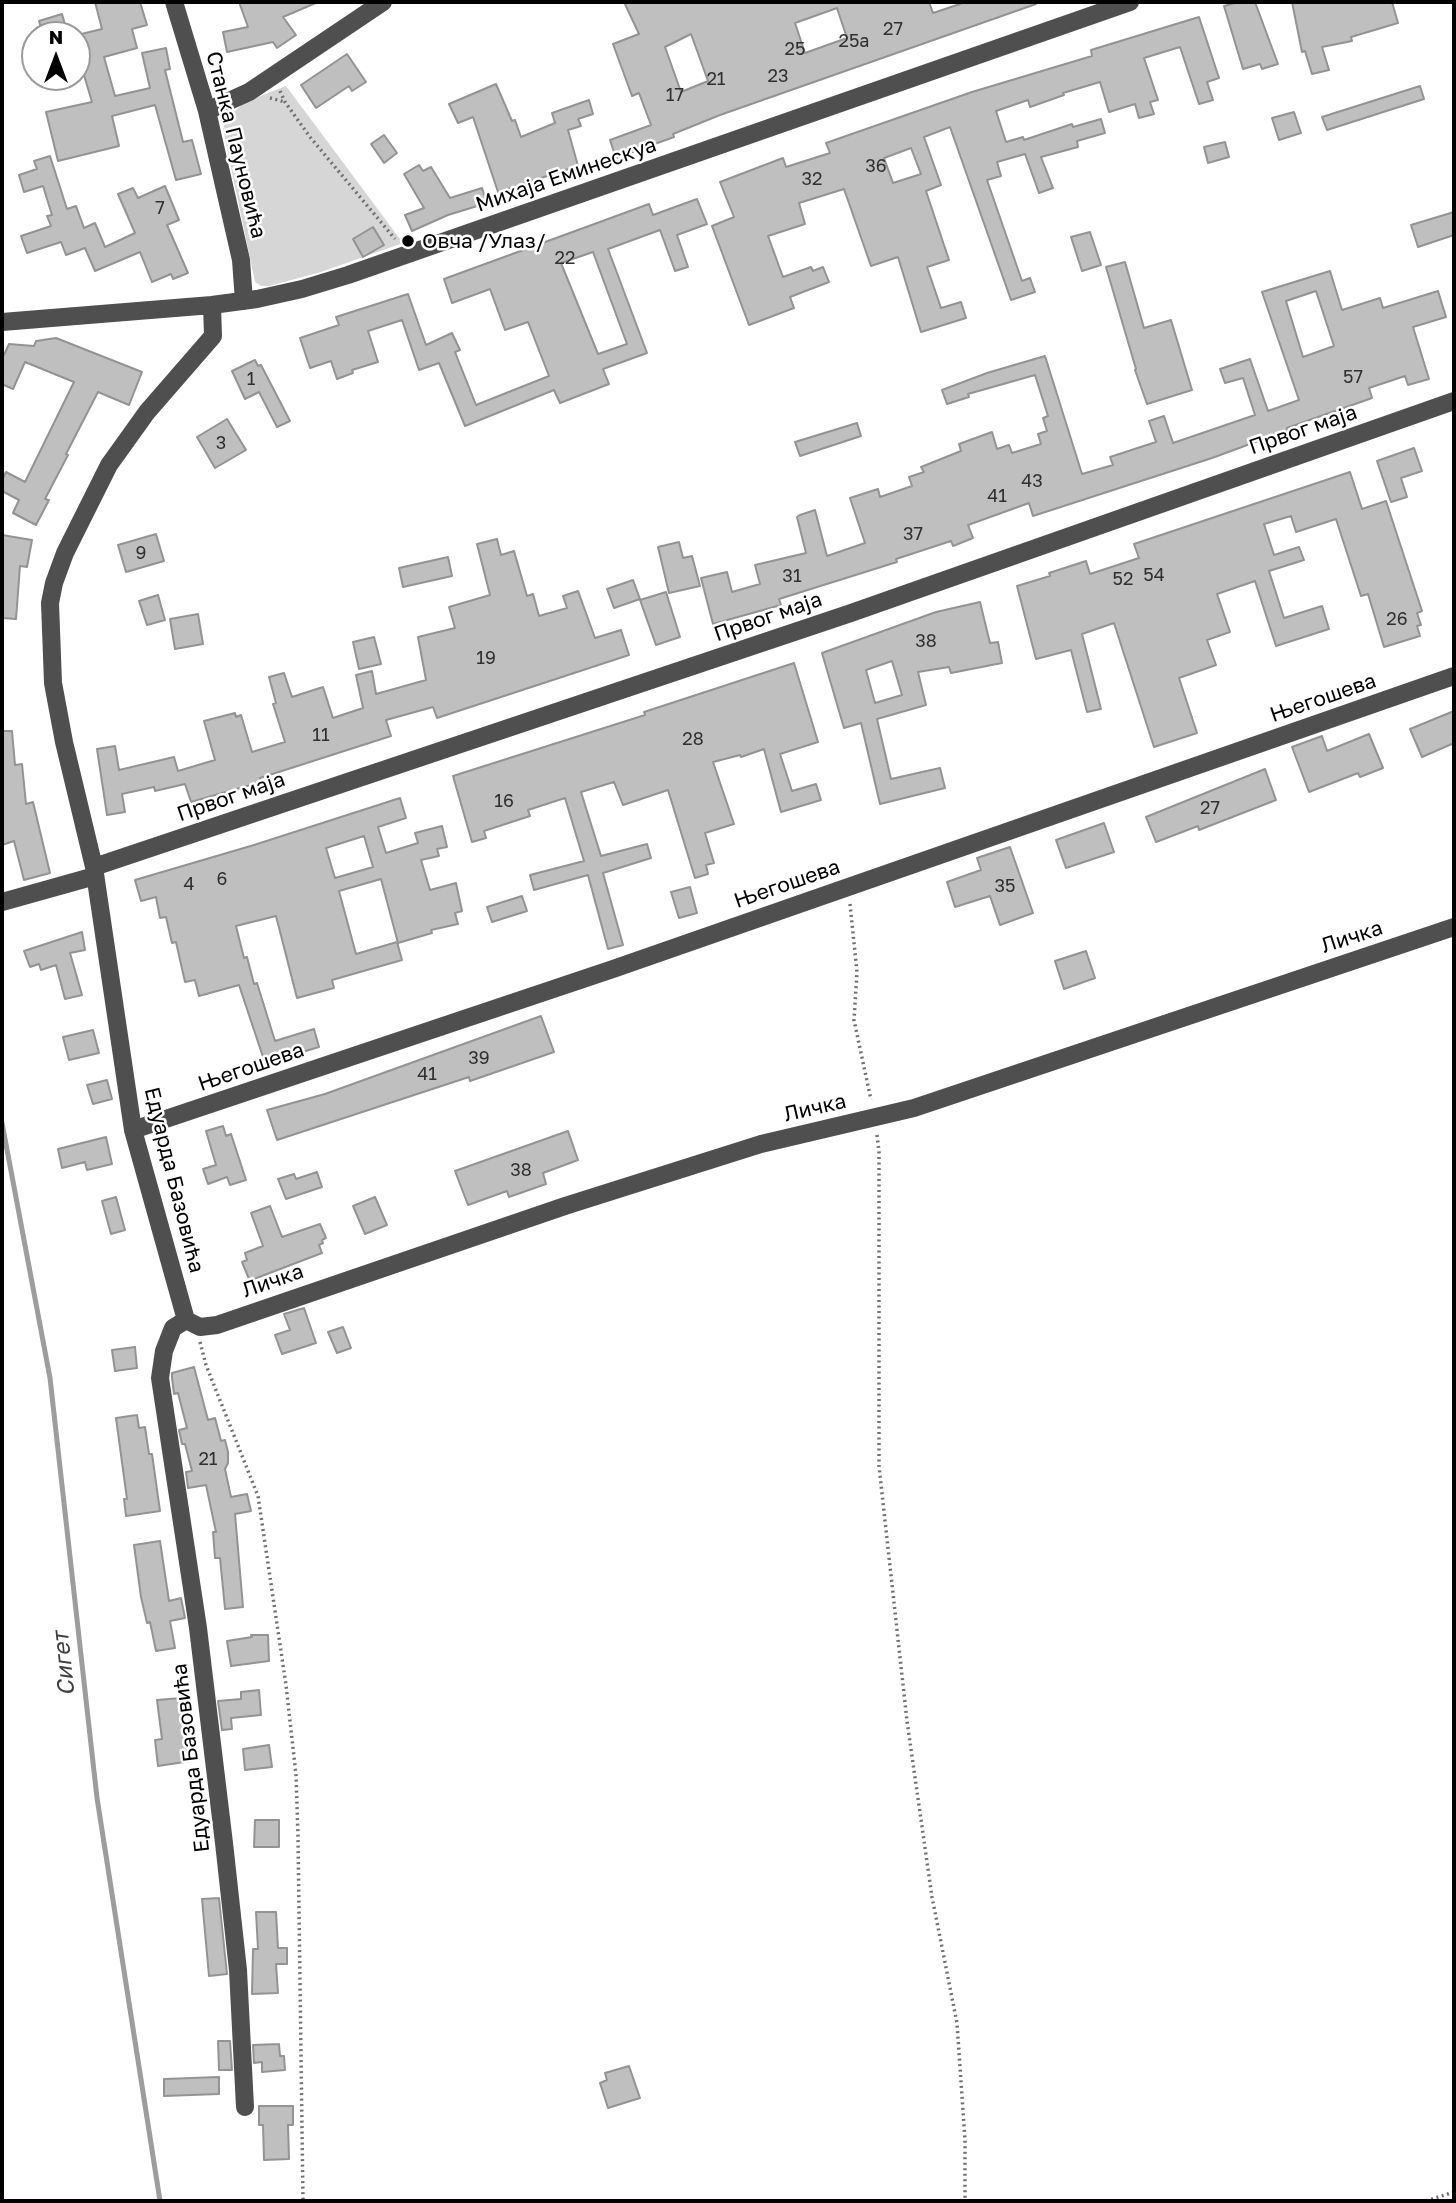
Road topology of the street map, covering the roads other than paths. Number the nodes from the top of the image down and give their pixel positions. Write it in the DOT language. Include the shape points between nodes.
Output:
graph roads {
  1 [pos="174,2"];
  2 [pos="383,2"];
  3 [pos="1130,2"];
  4 [pos="207,111"];
  5 [pos="244,301"];
  6 [pos="212,305"];
  7 [pos="2,322"];
  8 [pos="1454,401"];
  9 [pos="1454,677"];
  10 [pos="95,871"];
  11 [pos="2,902"];
  12 [pos="1454,927"];
  13 [pos="133,1130"];
  14 [pos="193,1324"];
  15 [pos="246,2107"];
  1 -- 4 [label="street, Станка Пауновића"];
  2 -- 4 [label="street" via="274,76"];
  3 -- 5 [label="street, Михаја Еминескуа" via="408,254 302,289"];
  4 -- 5 [label="street, Станка Пауновића" via="241,260"];
  5 -- 6 [label="street, Михаја Еминескуа"];
  6 -- 7 [label="street, Михаја Еминескуа"];
  6 -- 10 [label="street, Едуарда Базовића" via="213,336 146,412 109,465 54,583 50,603 53,683"];
  8 -- 10 [label="street, Првог маја"];
  9 -- 13 [label="street, Његошева"];
  10 -- 11 [label="street, Првог маја"];
  10 -- 13 [label="street, Едуарда Базовића"];
  12 -- 14 [label="street, Личка" via="956,1094 761,1144 217,1325"];
  13 -- 14 [label="street, Едуарда Базовића"];
  14 -- 15 [label="street, Едуарда Базовића" via="173,1328 160,1378 223,1830 239,1970"];
}
